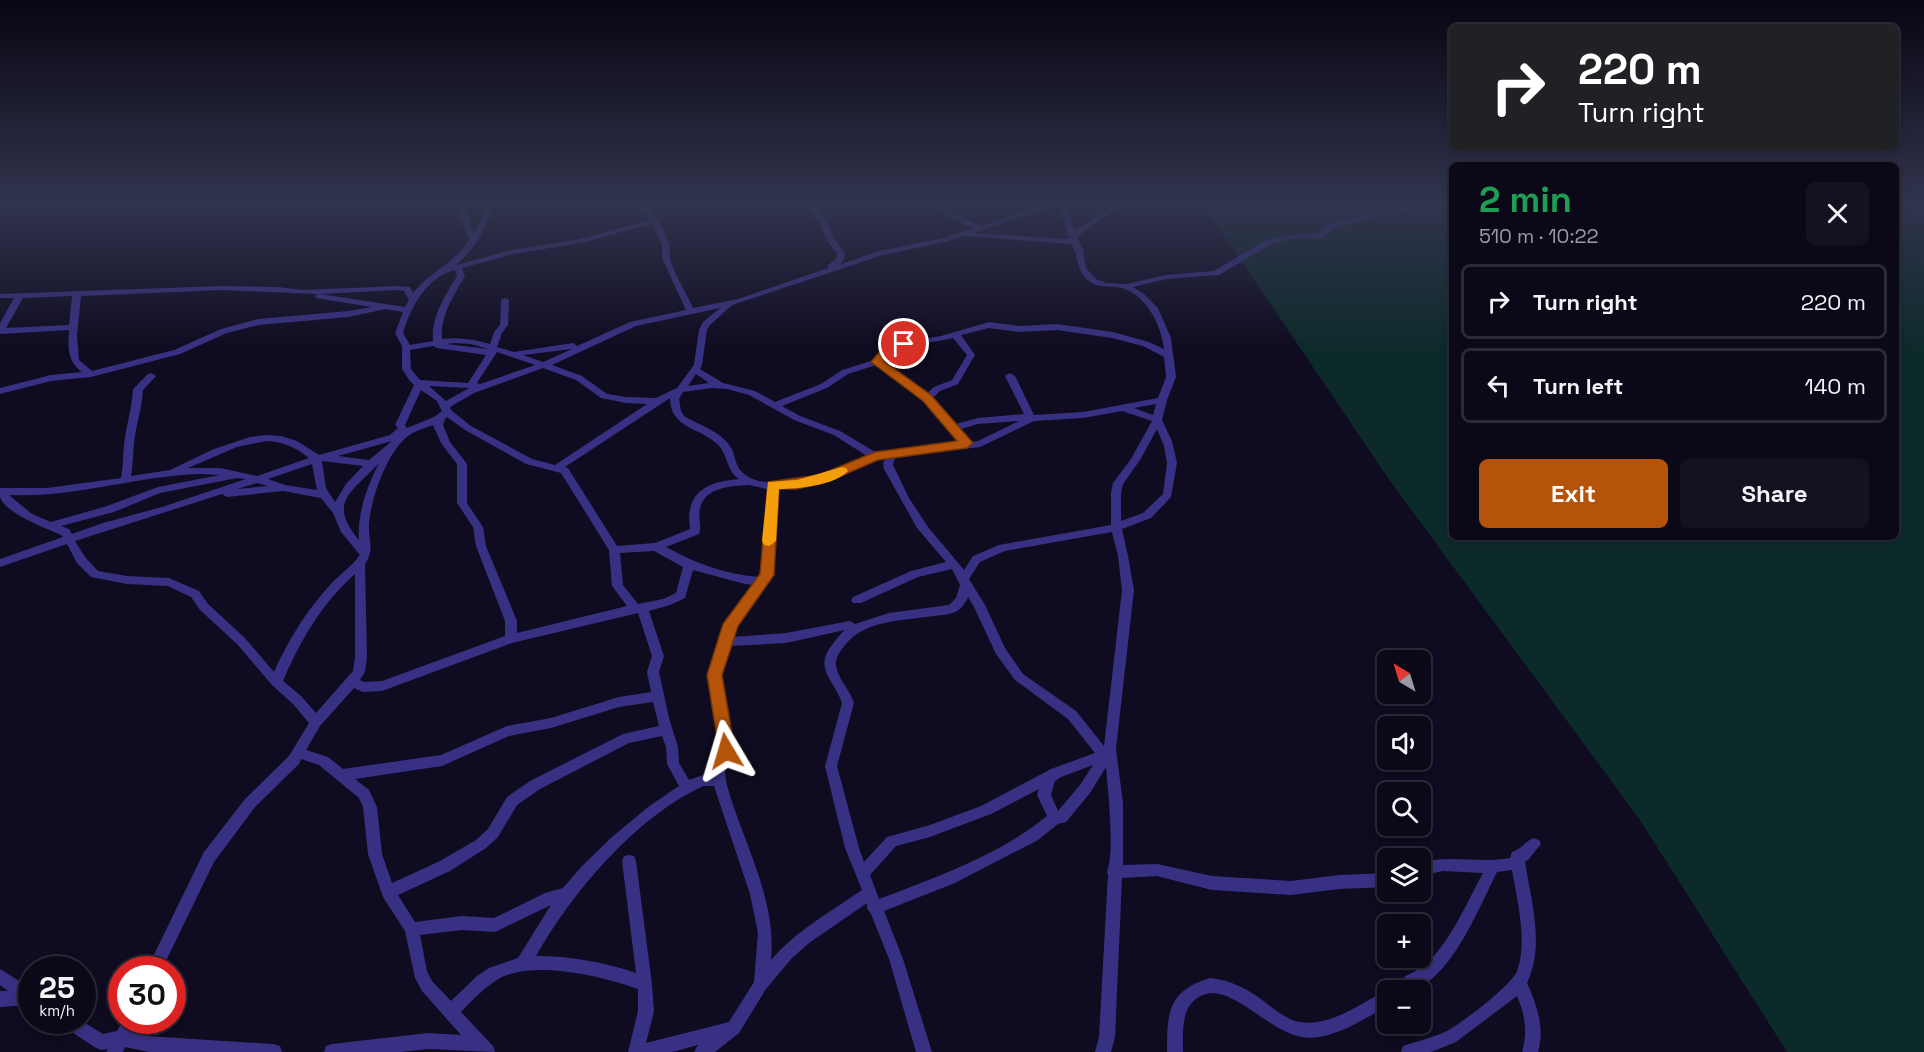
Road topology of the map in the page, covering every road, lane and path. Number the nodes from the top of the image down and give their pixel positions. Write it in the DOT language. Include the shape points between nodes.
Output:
graph roads {
  1 [pos="466,252"];
  2 [pos="512,252"];
  3 [pos="665,252"];
  4 [pos="840,252"];
  5 [pos="886,252"];
  6 [pos="1079,252"];
  7 [pos="1250,252"];
  8 [pos="458,268"];
  9 [pos="446,269"];
  10 [pos="827,272"];
  11 [pos="1126,285"];
  12 [pos="303,292"];
  13 [pos="77,293"];
  14 [pos="20,295"];
  15 [pos="0,296"];
  16 [pos="409,300"];
  17 [pos="505,300"];
  18 [pos="732,302"];
  19 [pos="388,306"];
  20 [pos="690,310"];
  21 [pos="71,327"];
  22 [pos="0,331"];
  23 [pos="956,335"];
  24 [pos="435,343"];
  25 [pos="583,345"];
  26 [pos="406,348"];
  27 [pos="491,351"];
  28 [pos="504,353"];
  29 [pos="1170,356"];
  30 [pos="877,362"];
  31 [pos="544,364"];
  32 [pos="695,370"];
  33 [pos="91,374"];
  34 [pos="151,376"];
  35 [pos="1010,376"];
  36 [pos="420,383"];
  37 [pos="720,385"];
  38 [pos="471,386"];
  39 [pos="484,386"];
  40 [pos="679,390"];
  41 [pos="0,391"];
  42 [pos="927,398"];
  43 [pos="626,400"];
  44 [pos="657,400"];
  45 [pos="1162,400"];
  46 [pos="776,405"];
  47 [pos="1121,407"];
  48 [pos="444,412"];
  49 [pos="640,412"];
  50 [pos="1035,417"];
  51 [pos="1157,420"];
  52 [pos="955,427"];
  53 [pos="393,440"];
  54 [pos="967,443"];
  55 [pos="895,454"];
  56 [pos="875,456"];
  57 [pos="319,458"];
  58 [pos="372,464"];
  59 [pos="558,467"];
  60 [pos="169,472"];
  61 [pos="240,475"];
  62 [pos="258,479"];
  63 [pos="125,481"];
  64 [pos="752,481"];
  65 [pos="772,485"];
  66 [pos="283,488"];
  67 [pos="209,495"];
  68 [pos="323,495"];
  69 [pos="3,497"];
  70 [pos="337,511"];
  71 [pos="53,525"];
  72 [pos="1116,528"];
  73 [pos="70,537"];
  74 [pos="656,547"];
  75 [pos="614,550"];
  76 [pos="363,559"];
  77 [pos="0,563"];
  78 [pos="954,564"];
  79 [pos="689,565"];
  80 [pos="764,581"];
  81 [pos="965,581"];
  82 [pos="857,600"];
  83 [pos="638,607"];
  84 [pos="850,625"];
  85 [pos="511,639"];
  86 [pos="724,642"];
  87 [pos="276,682"];
  88 [pos="352,682"];
  89 [pos="658,696"];
  90 [pos="316,722"];
  91 [pos="668,730"];
  92 [pos="299,753"];
  93 [pos="1107,754"];
  94 [pos="342,775"];
  95 [pos="1049,778"];
  96 [pos="719,782"];
  97 [pos="687,788"];
  98 [pos="1055,818"];
  99 [pos="1533,844"];
  100 [pos="1517,857"];
  101 [pos="629,861"];
  102 [pos="1431,867"];
  103 [pos="1493,867"];
  104 [pos="1114,872"];
  105 [pos="862,874"];
  106 [pos="1377,880"];
  107 [pos="388,892"];
  108 [pos="567,894"];
  109 [pos="872,900"];
  110 [pos="412,929"];
  111 [pos="160,956"];
  112 [pos="523,964"];
  113 [pos="0,976"];
  114 [pos="1415,980"];
  115 [pos="1519,982"];
  116 [pos="645,984"];
  117 [pos="761,984"];
  118 [pos="18,989"];
  119 [pos="18,998"];
  120 [pos="0,999"];
  121 [pos="1377,1002"];
  122 [pos="452,1013"];
  123 [pos="734,1028"];
  124 [pos="89,1034"];
  125 [pos="117,1045"];
  126 [pos="482,1048"];
  127 [pos="390,1049"];
  128 [pos="274,1052"];
  129 [pos="332,1052"];
  130 [pos="636,1052"];
  131 [pos="642,1052"];
  132 [pos="702,1052"];
  133 [pos="924,1052"];
  134 [pos="1103,1052"];
  135 [pos="1175,1052"];
  136 [pos="1409,1052"];
  137 [pos="1530,1052"];
  1 -- 9 [label="street"];
  2 -- 8 [label="street"];
  3 -- 20 [label="street"];
  4 -- 10 [label="street" via="840,260"];
  5 -- 10 [label="street"];
  6 -- 11 [label="street" via="1082,268 1093,281"];
  7 -- 11 [label="street" via="1216,273"];
  8 -- 9 [label="street"];
  8 -- 24 [label="street" via="461,276 445,303"];
  9 -- 16 [label="street"];
  10 -- 18 [label="street"];
  11 -- 29 [label="street" via="1155,310"];
  12 -- 13 [label="street" via="222,288"];
  12 -- 16 [label="street" via="386,288"];
  12 -- 19 [label="street"];
  13 -- 14 [label="street"];
  13 -- 33 [label="street" via="74,357"];
  14 -- 15 [label="street"];
  14 -- 22 [label="street"];
  16 -- 19 [label="street"];
  16 -- 26 [label="street" via="399,333"];
  17 -- 27 [label="street" via="504,325"];
  18 -- 20 [label="street"];
  18 -- 32 [label="street" via="703,330"];
  19 -- 33 [label="street" via="348,314 258,322 177,352"];
  20 -- 25 [label="street" via="633,324"];
  21 -- 22 [label="street"];
  23 -- 29 [label="street" via="989,325 1070,328 1117,335"];
  23 -- 30 [label="street" via="897,346"];
  23 -- 42 [label="street" via="971,355 955,382"];
  24 -- 26 [label="street"];
  24 -- 27 [label="street" via="453,349"];
  25 -- 28 [label="street"];
  25 -- 31 [label="street"];
  26 -- 36 [label="street" via="407,372"];
  27 -- 28 [label="street"];
  27 -- 38 [label="street"];
  28 -- 31 [label="street"];
  29 -- 45 [label="street" via="1171,377"];
  30 -- 42 [label="street"];
  30 -- 46 [label="street" via="845,372 824,386"];
  31 -- 39 [label="street"];
  31 -- 43 [label="street" via="579,378 604,396"];
  32 -- 37 [label="street"];
  32 -- 40 [label="street"];
  33 -- 41 [label="street" via="51,378"];
  34 -- 63 [label="street" via="138,389"];
  35 -- 50 [label="street"];
  36 -- 38 [label="street"];
  36 -- 48 [label="street"];
  36 -- 53 [label="street" via="400,425 403,429"];
  37 -- 40 [label="street"];
  37 -- 46 [label="street" via="752,393"];
  38 -- 39 [label="street"];
  39 -- 48 [label="street"];
  40 -- 44 [label="street"];
  40 -- 64 [label="street" via="674,405 681,418 722,442 738,473"];
  42 -- 52 [label="street"];
  43 -- 44 [label="street"];
  43 -- 49 [label="street"];
  44 -- 49 [label="street"];
  45 -- 47 [label="street"];
  45 -- 51 [label="street"];
  46 -- 56 [label="street"];
  47 -- 50 [label="street" via="1083,415"];
  47 -- 51 [label="street"];
  48 -- 53 [label="street"];
  48 -- 59 [label="street" via="529,462"];
  48 -- 85 [label="street" via="438,424 462,464 462,503 478,527 481,546 511,621"];
  49 -- 59 [label="street"];
  50 -- 52 [label="street" via="978,421"];
  50 -- 54 [label="street" via="992,440"];
  51 -- 72 [label="street" via="1118,483"];
  51 -- 72 [label="street" via="1166,435 1172,460 1169,495 1155,509"];
  52 -- 54 [label="street"];
  53 -- 57 [label="street"];
  53 -- 58 [label="street"];
  53 -- 76 [label="street" via="364,520"];
  54 -- 55 [label="street"];
  55 -- 56 [label="street"];
  55 -- 78 [label="street" via="888,468 903,497 924,530"];
  56 -- 65 [label="street" via="822,479"];
  57 -- 58 [label="street"];
  57 -- 60 [label="street" via="294,443 268,439 224,447"];
  57 -- 62 [label="street"];
  57 -- 68 [label="street" via="319,487"];
  58 -- 70 [label="street" via="348,487"];
  59 -- 75 [label="street" via="564,470"];
  60 -- 61 [label="street"];
  60 -- 63 [label="street"];
  61 -- 62 [label="street"];
  61 -- 71 [label="street" via="158,490"];
  62 -- 66 [label="street"];
  62 -- 67 [label="street"];
  63 -- 69 [label="street"];
  64 -- 65 [label="street"];
  64 -- 74 [label="street" via="717,486 703,493 694,508 695,531"];
  65 -- 80 [label="street"];
  66 -- 67 [label="street"];
  66 -- 68 [label="street"];
  67 -- 73 [label="street"];
  68 -- 70 [label="street"];
  69 -- 71 [label="street" via="28,517"];
  70 -- 76 [label="street"];
  71 -- 73 [label="street"];
  72 -- 81 [label="street" via="996,551 970,563"];
  72 -- 93 [label="street" via="1128,590"];
  73 -- 77 [label="street"];
  73 -- 87 [label="street" via="81,560 95,574 169,582 195,594"];
  74 -- 75 [label="street"];
  74 -- 79 [label="street"];
  75 -- 83 [label="street" via="618,586"];
  76 -- 87 [label="street" via="332,587 286,656"];
  76 -- 88 [label="street" via="361,657 359,672"];
  78 -- 81 [label="street"];
  78 -- 82 [label="street" via="915,574"];
  79 -- 80 [label="street"];
  79 -- 83 [label="street" via="681,595 665,604"];
  80 -- 86 [label="street" via="734,619"];
  81 -- 93 [label="street" via="1000,651 1019,677 1072,715"];
  81 -- 105 [label="street" via="961,600 953,608 875,620 839,642 831,656 830,668 848,703 831,766 843,821"];
  83 -- 85 [label="street"];
  83 -- 89 [label="street" via="658,656 653,672"];
  84 -- 86 [label="street" via="786,638"];
  85 -- 88 [label="street" via="382,686 363,687"];
  86 -- 96 [label="street" via="714,675 726,741"];
  87 -- 90 [label="street"];
  88 -- 90 [label="street"];
  89 -- 91 [label="street"];
  89 -- 94 [label="street" via="618,702 551,723 507,731 442,760"];
  90 -- 92 [label="street"];
  91 -- 97 [label="street" via="673,764"];
  91 -- 107 [label="street" via="627,738 535,785 512,801 493,833 481,844 445,866"];
  92 -- 94 [label="street" via="323,761"];
  92 -- 111 [label="street" via="250,804 209,857"];
  93 -- 95 [label="street"];
  93 -- 98 [label="street" via="1074,804 1061,818"];
  93 -- 104 [label="street" via="1116,802"];
  94 -- 107 [label="street" via="364,794 370,807 375,854"];
  95 -- 98 [label="street" via="1044,795"];
  95 -- 105 [label="street" via="986,810 892,841"];
  96 -- 97 [label="street" via="707,779"];
  96 -- 117 [label="street" via="763,917 765,954"];
  97 -- 108 [label="street" via="617,842"];
  98 -- 109 [label="street" via="1033,836 950,878"];
  99 -- 100 [label="street" via="1523,856"];
  100 -- 103 [label="street" via="1514,862"];
  100 -- 115 [label="street" via="1528,949 1526,968"];
  101 -- 116 [label="street"];
  102 -- 103 [label="street" via="1445,864"];
  103 -- 114 [label="street" via="1439,958"];
  104 -- 106 [label="street" via="1157,870 1212,883 1291,888"];
  104 -- 134 [label="street"];
  105 -- 109 [label="street"];
  107 -- 110 [label="street"];
  108 -- 110 [label="street" via="550,898 495,925 462,923"];
  108 -- 112 [label="street"];
  109 -- 117 [label="street" via="804,938"];
  109 -- 133 [label="street" via="896,959"];
  110 -- 122 [label="street" via="420,974"];
  112 -- 116 [label="street" via="542,961 618,973"];
  112 -- 122 [label="street" via="501,970 482,982"];
  113 -- 118 [label="street"];
  115 -- 136 [label="street" via="1451,1037"];
  115 -- 137 [label="street" via="1534,1023"];
  116 -- 130 [label="street" via="646,1011"];
  117 -- 123 [label="street"];
  119 -- 120 [label="street"];
  121 -- 135 [label="street" via="1324,1029 1305,1031 1280,1022 1231,990 1206,986 1193,992 1180,1007 1175,1018"];
  122 -- 126 [label="street"];
  123 -- 131 [label="street"];
  123 -- 132 [label="street"];
  124 -- 125 [label="street"];
  125 -- 128 [label="street"];
  126 -- 127 [label="street" via="428,1041"];
  127 -- 129 [label="street"];
}
